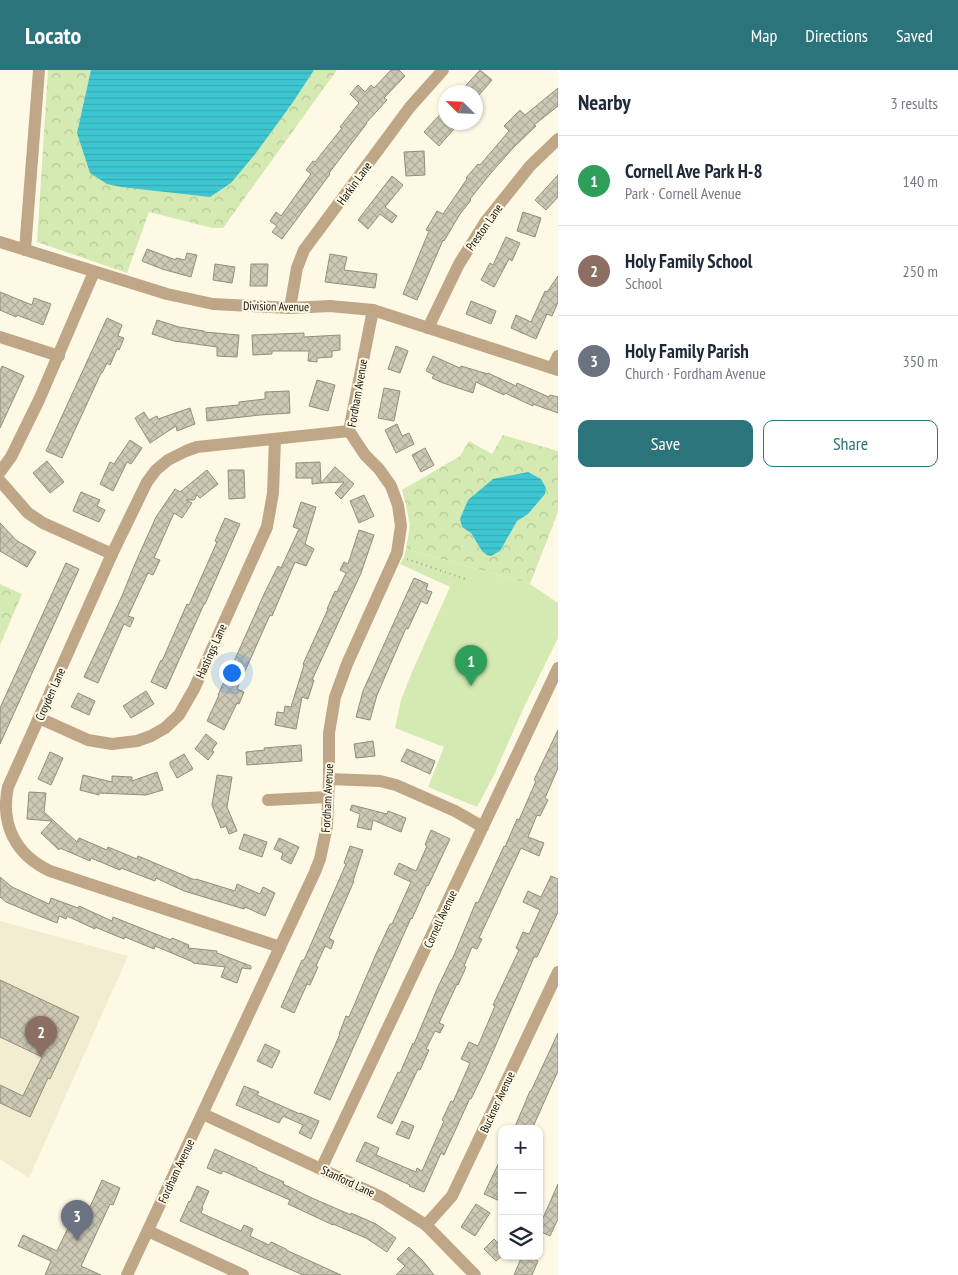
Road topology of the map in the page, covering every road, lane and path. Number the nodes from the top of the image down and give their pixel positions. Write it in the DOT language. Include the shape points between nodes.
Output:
graph roads {
  1 [pos="39,70"];
  2 [pos="443,70"];
  3 [pos="558,139"];
  4 [pos="0,242"];
  5 [pos="25,250"];
  6 [pos="94,272"];
  7 [pos="290,308"];
  8 [pos="373,310"];
  9 [pos="428,328"];
  10 [pos="0,337"];
  11 [pos="59,356"];
  12 [pos="558,356"];
  13 [pos="555,369"];
  14 [pos="349,431"];
  15 [pos="275,439"];
  16 [pos="0,472"];
  17 [pos="0,481"];
  18 [pos="112,554"];
  19 [pos="395,556"];
  20 [pos="465,579"];
  21 [pos="558,668"];
  22 [pos="39,718"];
  23 [pos="329,779"];
  24 [pos="328,797"];
  25 [pos="268,800"];
  26 [pos="483,827"];
  27 [pos="280,947"];
  28 [pos="558,972"];
  29 [pos="203,1114"];
  30 [pos="321,1169"];
  31 [pos="426,1225"];
  32 [pos="148,1231"];
  33 [pos="127,1275"];
  34 [pos="243,1275"];
  35 [pos="474,1275"];
  1 -- 5 [label="street"];
  2 -- 7 [label="street, Harkin Lane" via="410,108 304,250 297,268"];
  3 -- 9 [label="street, Preston Lane" via="530,166 486,221 459,264"];
  4 -- 5 [label="street, Division Avenue"];
  5 -- 6 [label="street, Division Avenue"];
  6 -- 7 [label="street, Division Avenue" via="213,304"];
  6 -- 11 [label="street"];
  7 -- 8 [label="street, Division Avenue" via="330,306"];
  8 -- 9 [label="street, Division Avenue"];
  8 -- 14 [label="street, Fordham Avenue"];
  9 -- 13 [label="street, Division Avenue"];
  10 -- 11 [label="street"];
  11 -- 16 [label="street" via="11,457"];
  12 -- 13 [label="street"];
  14 -- 15 [label="street, Croyden Lane"];
  14 -- 19 [label="street, Fordham Avenue" via="391,486 398,505 401,526"];
  15 -- 18 [label="street, Croyden Lane" via="197,447 168,460 147,482"];
  15 -- 22 [label="street, Hastings Lane" via="273,493 267,527 194,689 179,715 151,736 112,744 88,740"];
  17 -- 18 [label="street" via="28,513 43,523"];
  18 -- 22 [label="street, Croyden Lane"];
  19 -- 20 [label="path"];
  19 -- 23 [label="street, Fordham Avenue" via="335,697 329,732"];
  21 -- 26 [label="street, Cornell Avenue"];
  22 -- 27 [label="street, Croyden Lane" via="4,799 7,828 24,854 50,871"];
  23 -- 24 [label="street, Fordham Avenue"];
  23 -- 26 [label="street" via="380,781 396,785"];
  24 -- 25 [label="street"];
  24 -- 27 [label="street, Fordham Avenue" via="327,826 320,859"];
  26 -- 30 [label="street, Cornell Avenue"];
  27 -- 29 [label="street, Fordham Avenue"];
  28 -- 31 [label="street, Buckner Avenue" via="452,1196"];
  29 -- 30 [label="street, Stanford Lane"];
  29 -- 32 [label="street, Fordham Avenue"];
  30 -- 31 [label="street, Stanford Lane" via="383,1198"];
  31 -- 35 [label="street, Stanford Lane"];
  32 -- 33 [label="street, Fordham Avenue"];
  32 -- 34 [label="street"];
}
